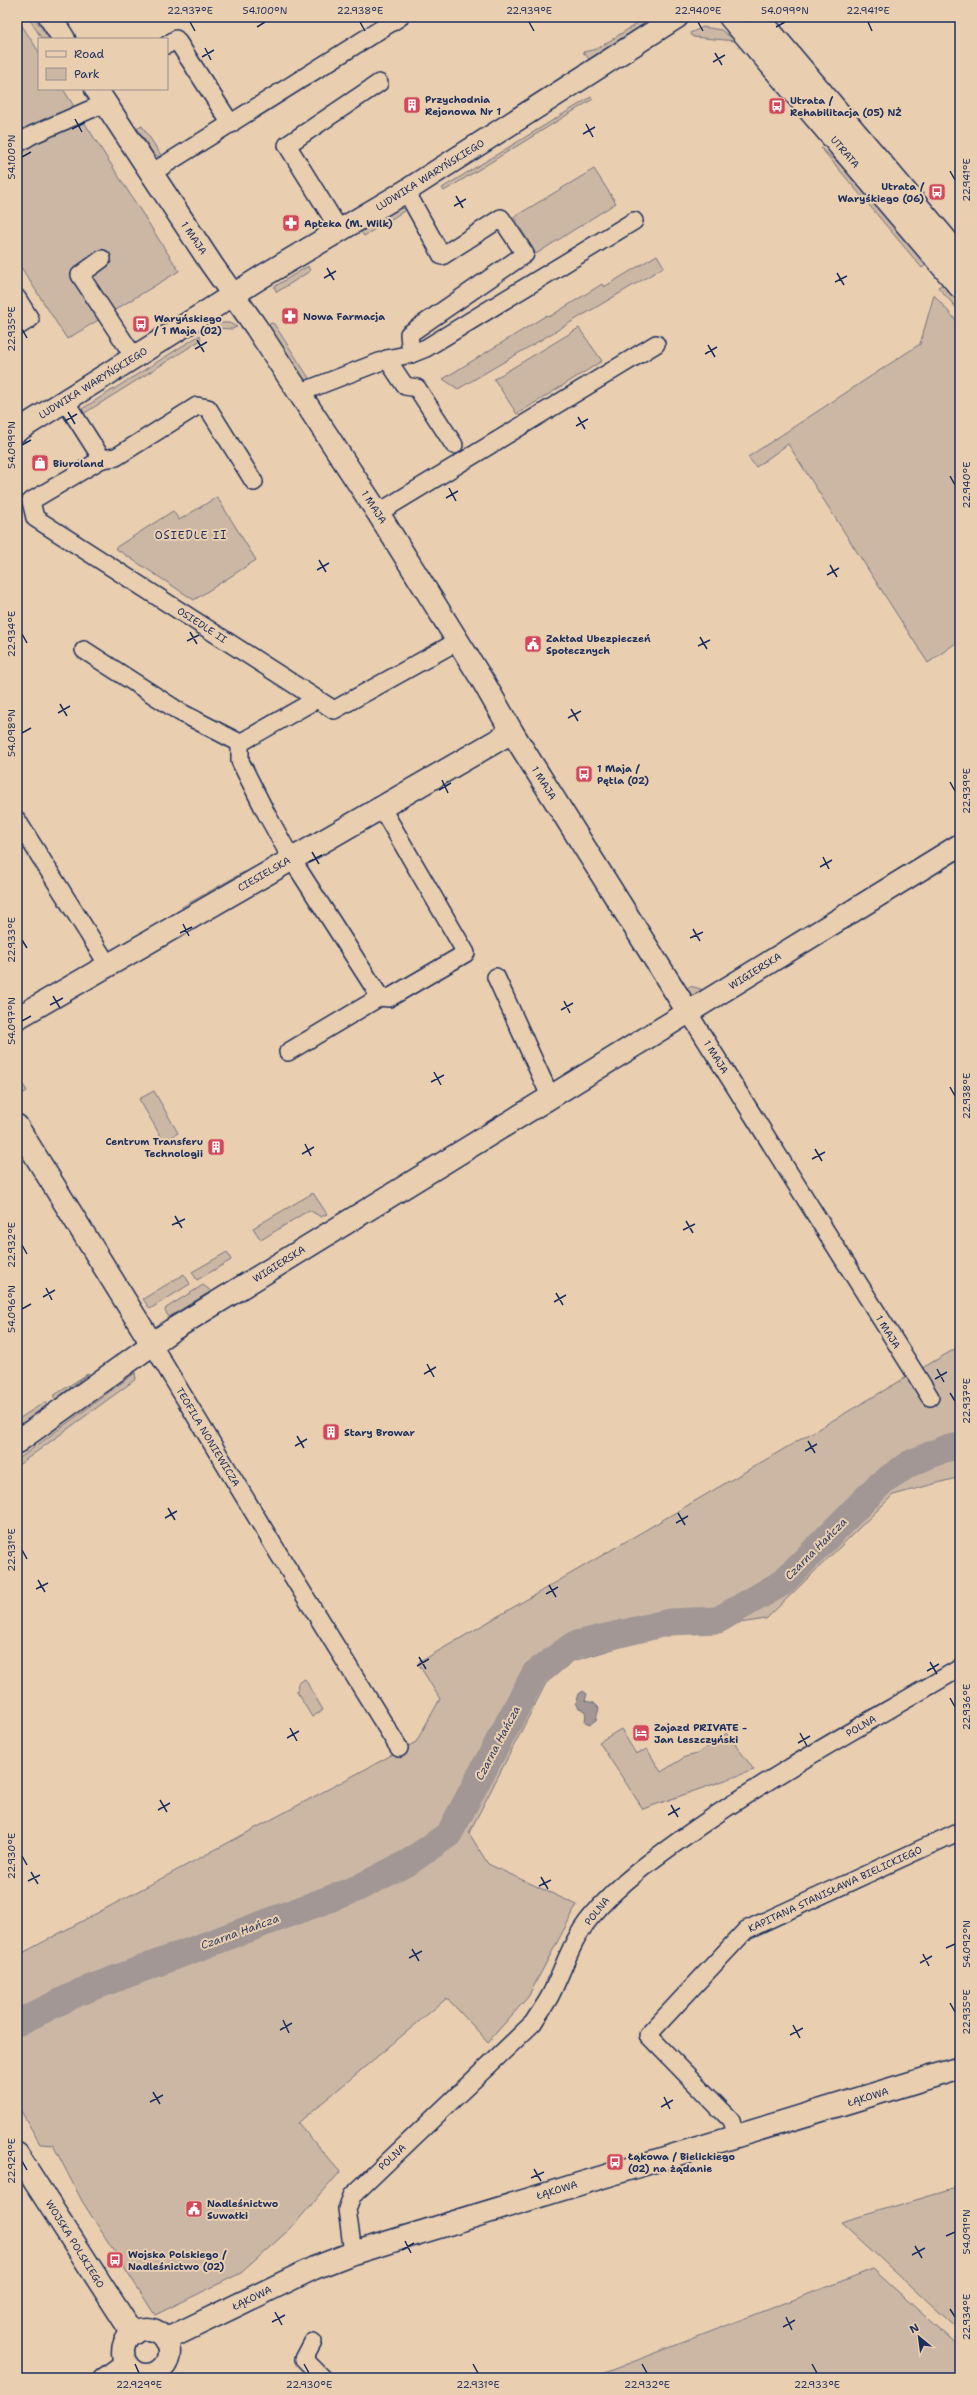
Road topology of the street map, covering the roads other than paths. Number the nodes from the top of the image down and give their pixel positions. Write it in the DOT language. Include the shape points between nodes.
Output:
graph roads {
  1 [pos="50,17"];
  2 [pos="400,17"];
  3 [pos="677,17"];
  4 [pos="730,17"];
  5 [pos="758,17"];
  6 [pos="63,38"];
  7 [pos="168,44"];
  8 [pos="379,83"];
  9 [pos="100,96"];
  10 [pos="231,124"];
  11 [pos="17,144"];
  12 [pos="150,174"];
  13 [pos="406,191"];
  14 [pos="634,221"];
  15 [pos="340,229"];
  16 [pos="960,256"];
  17 [pos="102,259"];
  18 [pos="960,287"];
  19 [pos="232,296"];
  20 [pos="17,298"];
  21 [pos="17,327"];
  22 [pos="656,344"];
  23 [pos="411,354"];
  24 [pos="134,357"];
  25 [pos="387,359"];
  26 [pos="299,393"];
  27 [pos="65,401"];
  28 [pos="17,431"];
  29 [pos="454,445"];
  30 [pos="102,459"];
  31 [pos="254,482"];
  32 [pos="378,513"];
  33 [pos="458,641"];
  34 [pos="84,650"];
  35 [pos="317,699"];
  36 [pos="512,732"];
  37 [pos="240,743"];
  38 [pos="381,806"];
  39 [pos="17,820"];
  40 [pos="960,845"];
  41 [pos="291,858"];
  42 [pos="108,965"];
  43 [pos="496,977"];
  44 [pos="380,997"];
  45 [pos="688,1012"];
  46 [pos="17,1018"];
  47 [pos="288,1052"];
  48 [pos="550,1096"];
  49 [pos="17,1126"];
  50 [pos="152,1344"];
  51 [pos="930,1397"];
  52 [pos="17,1442"];
  53 [pos="960,1668"];
  54 [pos="399,1748"];
  55 [pos="960,1831"];
  56 [pos="960,2068"];
  57 [pos="736,2137"];
  58 [pos="17,2154"];
  59 [pos="353,2253"];
  60 [pos="133,2334"];
  61 [pos="165,2340"];
  62 [pos="313,2342"];
  63 [pos="125,2360"];
  64 [pos="157,2376"];
  65 [pos="102,2378"];
  66 [pos="323,2378"];
  1 -- 6 [label="street"];
  2 -- 10 [label="street"];
  3 -- 13 [label="street, LUDWIKA WARYŃSKIEGO"];
  4 -- 18 [label="street, UTRATA"];
  5 -- 16 [label="street, UTRATA"];
  7 -- 10 [label="street" via="176,39"];
  8 -- 15 [label="street" via="287,145"];
  9 -- 11 [label="street, 1 MAJA"];
  9 -- 12 [label="street, 1 MAJA"];
  10 -- 12 [label="street"];
  12 -- 19 [label="street, 1 MAJA"];
  13 -- 15 [label="street, LUDWIKA WARYŃSKIEGO"];
  13 -- 23 [label="street" via="442,256 501,218 525,254 409,334"];
  14 -- 23 [label="street" via="426,348"];
  15 -- 19 [label="street, LUDWIKA WARYŃSKIEGO"];
  17 -- 24 [label="street" via="80,275"];
  19 -- 24 [label="street, LUDWIKA WARYŃSKIEGO"];
  19 -- 26 [label="street, 1 MAJA" via="256,327"];
  20 -- 21 [label="street" via="30,318"];
  22 -- 32 [label="street"];
  23 -- 25 [label="street"];
  24 -- 27 [label="street, LUDWIKA WARYŃSKIEGO"];
  25 -- 26 [label="street"];
  25 -- 29 [label="street" via="405,386 417,388"];
  26 -- 32 [label="street, 1 MAJA"];
  27 -- 28 [label="street, LUDWIKA WARYŃSKIEGO"];
  27 -- 30 [label="street"];
  30 -- 31 [label="street, OSIEDLE II" via="116,457 197,406 208,408"];
  30 -- 35 [label="street, OSIEDLE II" via="31,501 35,518"];
  32 -- 33 [label="street, 1 MAJA"];
  33 -- 35 [label="street, OSIEDLE II" via="334,710"];
  33 -- 36 [label="street, 1 MAJA"];
  34 -- 37 [label="street" via="180,712"];
  35 -- 37 [label="street"];
  36 -- 38 [label="street, CIESIELSKA"];
  36 -- 45 [label="street, 1 MAJA"];
  37 -- 41 [label="street" via="240,761"];
  38 -- 41 [label="street, CIESIELSKA"];
  38 -- 44 [label="street" via="466,953 389,998"];
  39 -- 42 [label="street"];
  40 -- 45 [label="street, WIGIERSKA"];
  41 -- 42 [label="street, CIESIELSKA"];
  41 -- 44 [label="street"];
  42 -- 46 [label="street, CIESIELSKA"];
  43 -- 48 [label="street"];
  44 -- 47 [label="street"];
  45 -- 48 [label="street, WIGIERSKA"];
  45 -- 51 [label="street, 1 MAJA"];
  48 -- 50 [label="street, WIGIERSKA"];
  49 -- 50 [label="street, TEOFILA NONIEWICZA"];
  50 -- 52 [label="street, WIGIERSKA"];
  50 -- 54 [label="street, TEOFILA NONIEWICZA"];
  53 -- 59 [label="street, POLNA" via="728,1806 642,1866 612,1894 589,1918 551,1994 533,2023 352,2196 347,2209"];
  55 -- 57 [label="street, KAPITANA STANISŁAWA BIELICKIEGO" via="746,1930 648,2035 731,2120"];
  56 -- 57 [label="street, ŁĄKOWA"];
  57 -- 59 [label="street, ŁĄKOWA"];
  58 -- 60 [label="street, WOJSKA POLSKIEGO"];
  59 -- 61 [label="street, ŁĄKOWA" via="314,2268"];
  60 -- 61 [label="street" via="149,2330 156,2332"];
  60 -- 63 [label="street" via="124,2345"];
  61 -- 64 [label="street" via="169,2350 168,2357"];
  62 -- 66 [label="street" via="304,2359"];
  63 -- 64 [label="street" via="134,2372"];
  63 -- 65 [label="street"];
}
